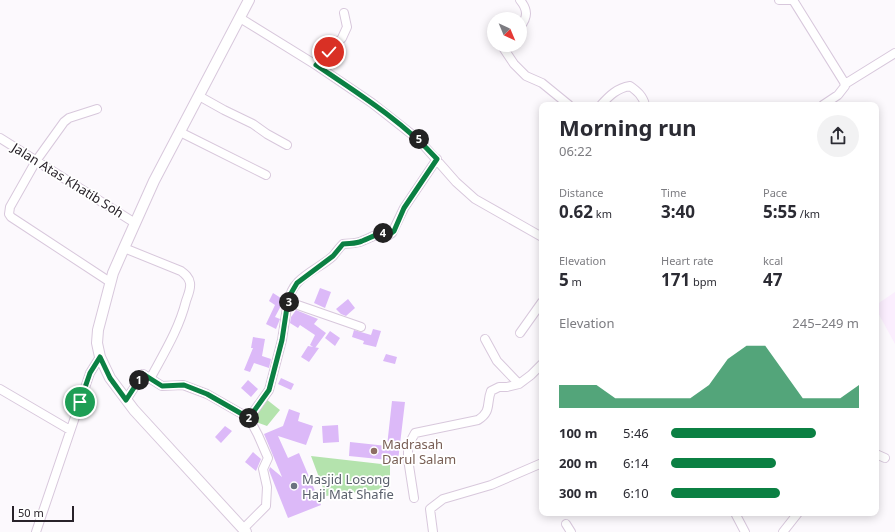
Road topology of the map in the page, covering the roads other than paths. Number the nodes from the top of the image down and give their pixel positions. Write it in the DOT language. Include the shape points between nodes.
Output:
graph roads {
  1 [pos="249,0"];
  2 [pos="520,0"];
  3 [pos="778,0"];
  4 [pos="792,0"];
  5 [pos="526,12"];
  6 [pos="344,13"];
  7 [pos="240,18"];
  8 [pos="506,52"];
  9 [pos="895,53"];
  10 [pos="316,65"];
  11 [pos="845,84"];
  12 [pos="199,96"];
  13 [pos="565,102"];
  14 [pos="604,102"];
  15 [pos="644,102"];
  16 [pos="827,102"];
  17 [pos="97,109"];
  18 [pos="180,132"];
  19 [pos="0,138"];
  20 [pos="287,144"];
  21 [pos="437,159"];
  22 [pos="36,161"];
  23 [pos="266,175"];
  24 [pos="135,223"];
  25 [pos="539,235"];
  26 [pos="124,248"];
  27 [pos="110,282"];
  28 [pos="290,302"];
  29 [pos="539,306"];
  30 [pos="361,327"];
  31 [pos="520,333"];
  32 [pos="485,339"];
  33 [pos="100,357"];
  34 [pos="539,367"];
  35 [pos="150,379"];
  36 [pos="519,384"];
  37 [pos="0,389"];
  38 [pos="126,400"];
  39 [pos="249,418"];
  40 [pos="70,430"];
  41 [pos="879,455"];
  42 [pos="885,458"];
  43 [pos="539,465"];
  44 [pos="414,498"];
  45 [pos="736,516"];
  46 [pos="795,516"];
  47 [pos="566,524"];
  48 [pos="244,531"];
  49 [pos="36,532"];
  50 [pos="433,532"];
  51 [pos="571,532"];
  52 [pos="744,532"];
  53 [pos="782,532"];
  1 -- 7 [label="street"];
  2 -- 5 [label="street"];
  3 -- 4 [label="street"];
  4 -- 11 [label="street"];
  6 -- 10 [label="street" via="347,27 342,38"];
  7 -- 10 [label="street"];
  7 -- 12 [label="street"];
  8 -- 13 [label="street" via="526,76 542,83"];
  9 -- 11 [label="street"];
  10 -- 21 [label="street" via="420,140"];
  11 -- 16 [label="street" via="841,92"];
  12 -- 18 [label="street"];
  12 -- 20 [label="street"];
  14 -- 15 [label="street" via="611,95 630,86 638,91"];
  17 -- 22 [label="street" via="64,122"];
  18 -- 23 [label="street"];
  18 -- 24 [label="street"];
  19 -- 22 [label="street, Jalan Atas Khatib Soh"];
  21 -- 25 [label="street" via="474,199"];
  21 -- 28 [label="street" via="404,208 392,233 382,233 361,242 343,244 333,256 297,283 290,295"];
  22 -- 24 [label="street, Jalan Atas Khatib Soh"];
  22 -- 27 [label="street" via="10,207 9,214"];
  24 -- 26 [label="street"];
  26 -- 27 [label="street"];
  26 -- 35 [label="street" via="181,271 190,282 177,329"];
  27 -- 33 [label="street" via="98,330"];
  28 -- 30 [label="street"];
  28 -- 39 [label="street" via="269,390"];
  29 -- 31 [label="street"];
  32 -- 36 [label="street" via="497,361"];
  33 -- 38 [label="street" via="110,378"];
  33 -- 40 [label="street" via="90,373"];
  34 -- 36 [label="street"];
  35 -- 38 [label="street" via="143,374"];
  35 -- 39 [label="street" via="162,386 184,385"];
  36 -- 44 [label="street" via="491,391 485,416 478,420 415,433 408,446"];
  37 -- 40 [label="street"];
  38 -- 48 [label="street"];
  39 -- 48 [label="street" via="268,458 263,469 267,487 266,506"];
  40 -- 49 [label="street"];
  41 -- 42 [label="street"];
  43 -- 50 [label="street" via="491,485 443,500 430,509"];
  45 -- 52 [label="street"];
  46 -- 53 [label="street"];
  47 -- 51 [label="street"];
}
